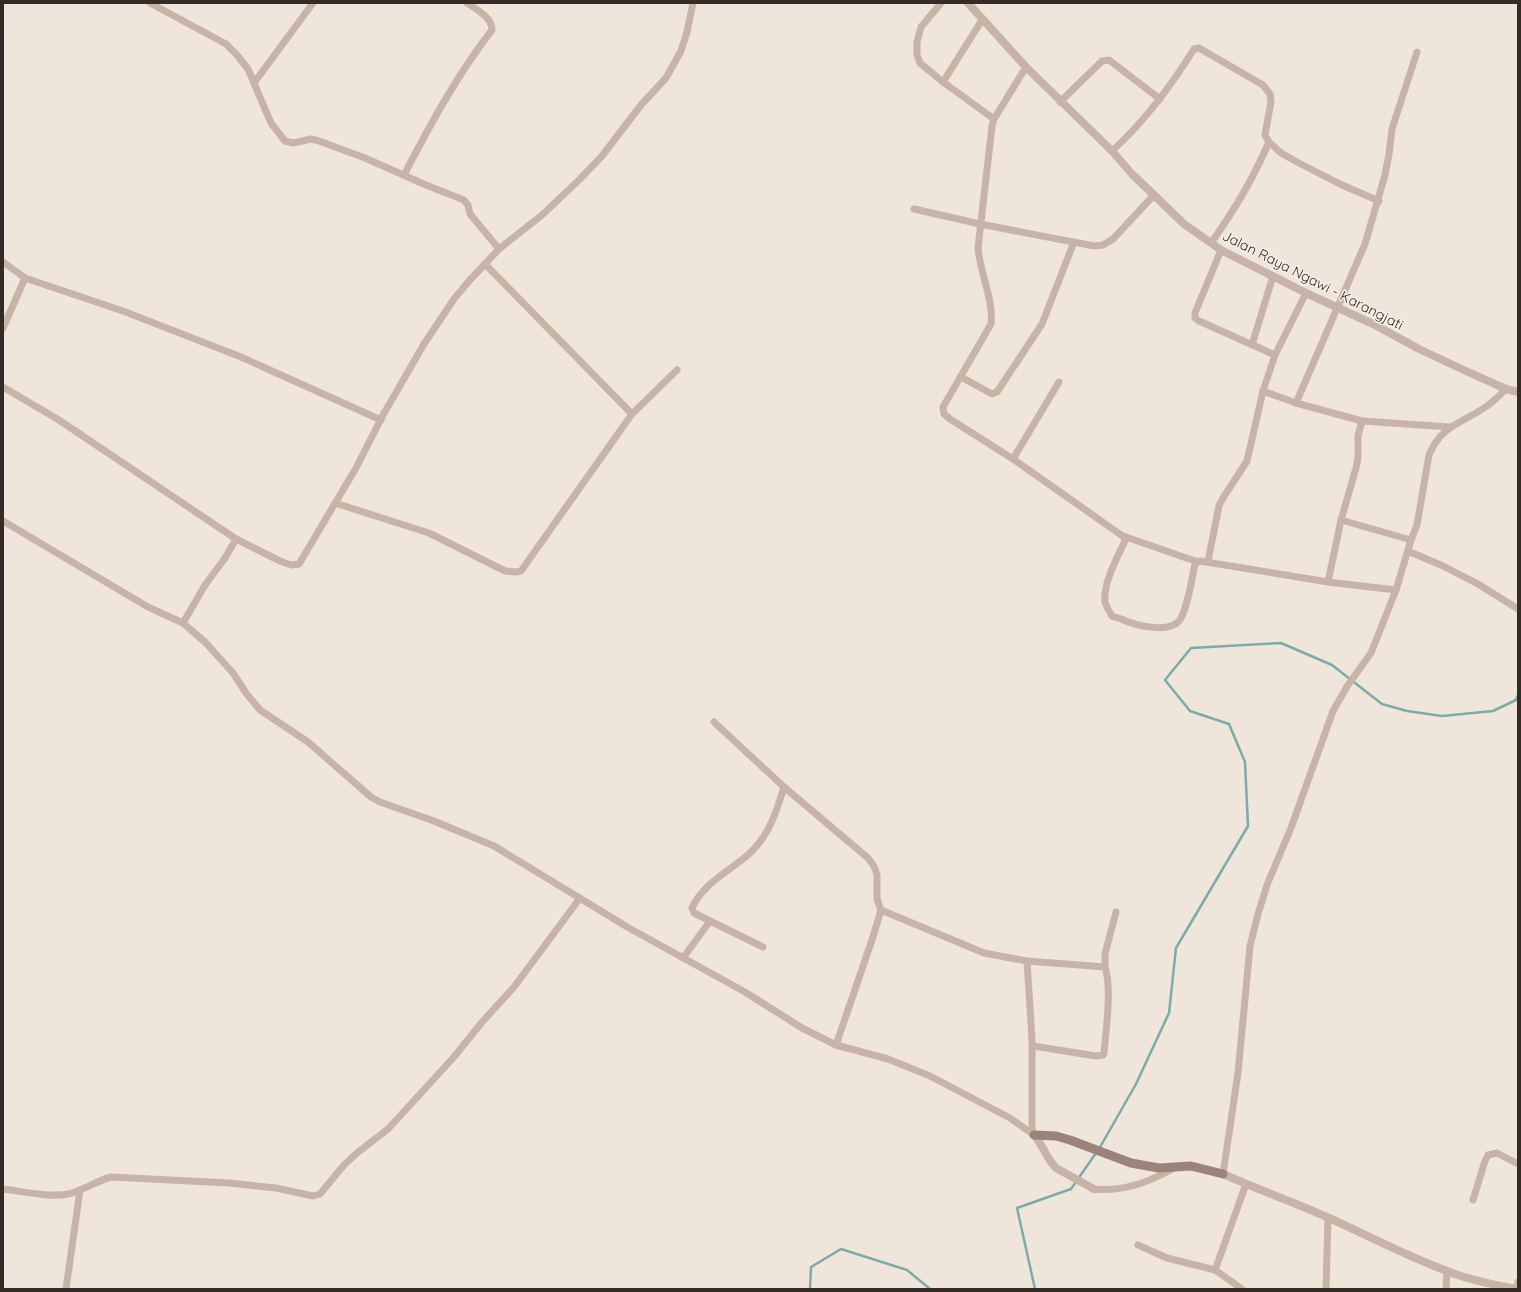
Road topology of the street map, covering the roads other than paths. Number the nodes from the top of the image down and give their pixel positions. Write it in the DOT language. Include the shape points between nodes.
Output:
graph roads {
  1 [pos="150,3"];
  2 [pos="313,3"];
  3 [pos="467,3"];
  4 [pos="693,3"];
  5 [pos="941,3"];
  6 [pos="968,3"];
  7 [pos="982,20"];
  8 [pos="1417,52"];
  9 [pos="1026,67"];
  10 [pos="943,82"];
  11 [pos="254,83"];
  12 [pos="1160,99"];
  13 [pos="1060,102"];
  14 [pos="994,119"];
  15 [pos="1269,142"];
  16 [pos="1112,151"];
  17 [pos="404,175"];
  18 [pos="1154,195"];
  19 [pos="1379,201"];
  20 [pos="914,209"];
  21 [pos="980,224"];
  22 [pos="1074,242"];
  23 [pos="1211,243"];
  24 [pos="499,250"];
  25 [pos="1221,250"];
  26 [pos="3,262"];
  27 [pos="485,264"];
  28 [pos="1273,276"];
  29 [pos="25,278"];
  30 [pos="1306,292"];
  31 [pos="1338,307"];
  32 [pos="3,328"];
  33 [pos="1252,345"];
  34 [pos="1274,354"];
  35 [pos="677,370"];
  36 [pos="961,377"];
  37 [pos="1059,382"];
  38 [pos="3,387"];
  39 [pos="1506,389"];
  40 [pos="1263,391"];
  41 [pos="1518,392"];
  42 [pos="1296,403"];
  43 [pos="632,414"];
  44 [pos="381,420"];
  45 [pos="1362,421"];
  46 [pos="1450,427"];
  47 [pos="1013,459"];
  48 [pos="335,503"];
  49 [pos="1341,520"];
  50 [pos="3,521"];
  51 [pos="1123,536"];
  52 [pos="236,539"];
  53 [pos="1411,540"];
  54 [pos="1408,551"];
  55 [pos="1208,561"];
  56 [pos="1198,562"];
  57 [pos="1328,582"];
  58 [pos="1396,590"];
  59 [pos="1518,609"];
  60 [pos="183,623"];
  61 [pos="714,722"];
  62 [pos="784,787"];
  63 [pos="580,898"];
  64 [pos="881,910"];
  65 [pos="1116,912"];
  66 [pos="710,921"];
  67 [pos="763,947"];
  68 [pos="683,958"];
  69 [pos="1027,961"];
  70 [pos="1105,967"];
  71 [pos="836,1045"];
  72 [pos="1033,1046"];
  73 [pos="1033,1134"];
  74 [pos="1518,1164"];
  75 [pos="1174,1168"];
  76 [pos="1223,1174"];
  77 [pos="1246,1184"];
  78 [pos="3,1189"];
  79 [pos="1094,1189"];
  80 [pos="80,1190"];
  81 [pos="1473,1200"];
  82 [pos="1328,1218"];
  83 [pos="1138,1245"];
  84 [pos="1216,1270"];
  85 [pos="1447,1272"];
  86 [pos="1518,1282"];
  87 [pos="66,1289"];
  88 [pos="1242,1289"];
  89 [pos="1326,1289"];
  90 [pos="1446,1289"];
  91 [pos="1517,1289"];
  1 -- 11 [label="street" via="226,44 248,68"];
  2 -- 11 [label="street"];
  3 -- 17 [label="street" via="490,20 492,30 437,112"];
  4 -- 24 [label="street" via="681,52 666,78 641,105 602,156 574,185"];
  5 -- 10 [label="street" via="921,27 917,54 920,63"];
  6 -- 7 [label="street, Jalan Raya Ngawi - Karangjati"];
  7 -- 9 [label="street, Jalan Raya Ngawi - Karangjati"];
  7 -- 10 [label="street"];
  8 -- 19 [label="street" via="1392,129 1390,154"];
  9 -- 13 [label="street, Jalan Raya Ngawi - Karangjati"];
  9 -- 14 [label="street"];
  10 -- 14 [label="street"];
  11 -- 17 [label="street" via="272,124 285,141 319,141"];
  12 -- 13 [label="street" via="1106,60"];
  12 -- 15 [label="street" via="1194,49 1199,48 1263,85 1270,94 1265,135"];
  12 -- 16 [label="street"];
  13 -- 16 [label="street, Jalan Raya Ngawi - Karangjati"];
  14 -- 21 [label="street"];
  15 -- 19 [label="street" via="1297,162"];
  15 -- 23 [label="street" via="1244,194"];
  16 -- 18 [label="street, Jalan Raya Ngawi - Karangjati"];
  17 -- 24 [label="street" via="464,200 470,214"];
  18 -- 22 [label="street" via="1113,239 1103,245"];
  18 -- 23 [label="street, Jalan Raya Ngawi - Karangjati" via="1184,224"];
  19 -- 31 [label="street" via="1365,244"];
  20 -- 21 [label="street"];
  21 -- 22 [label="street"];
  21 -- 36 [label="street" via="979,261 992,314 991,324"];
  22 -- 36 [label="street" via="1042,324 997,392 992,394"];
  23 -- 25 [label="street, Jalan Raya Ngawi - Karangjati"];
  24 -- 27 [label="street"];
  25 -- 28 [label="street, Jalan Raya Ngawi - Karangjati"];
  25 -- 33 [label="street" via="1195,318"];
  26 -- 29 [label="street"];
  27 -- 43 [label="street"];
  27 -- 44 [label="street" via="454,299 424,344"];
  28 -- 30 [label="street, Jalan Raya Ngawi - Karangjati"];
  28 -- 33 [label="street"];
  29 -- 32 [label="street"];
  29 -- 44 [label="street" via="123,311 241,357"];
  30 -- 31 [label="street, Jalan Raya Ngawi - Karangjati"];
  30 -- 34 [label="street"];
  31 -- 39 [label="street, Jalan Raya Ngawi - Karangjati" via="1419,349"];
  31 -- 42 [label="street"];
  33 -- 34 [label="street"];
  34 -- 40 [label="street"];
  35 -- 43 [label="street"];
  36 -- 47 [label="street" via="943,407 944,414"];
  37 -- 47 [label="street"];
  38 -- 52 [label="street" via="59,420"];
  39 -- 41 [label="street, Jalan Raya Ngawi - Karangjati"];
  39 -- 46 [label="street" via="1488,406"];
  40 -- 42 [label="street"];
  40 -- 55 [label="street" via="1247,461 1219,506"];
  42 -- 45 [label="street"];
  43 -- 48 [label="street" via="521,571 505,570 429,533"];
  44 -- 48 [label="street"];
  45 -- 46 [label="street"];
  45 -- 49 [label="street" via="1358,436 1356,468"];
  46 -- 53 [label="street" via="1440,436 1429,456 1421,509"];
  47 -- 51 [label="street"];
  48 -- 52 [label="street" via="303,558 296,565 280,561"];
  49 -- 53 [label="street"];
  49 -- 57 [label="street"];
  50 -- 60 [label="street" via="148,607"];
  51 -- 56 [label="street"];
  51 -- 56 [label="street" via="1125,541 1113,566 1105,603 1112,616 1135,625 1150,628 1170,626 1178,622 1183,614 1195,564"];
  52 -- 60 [label="street"];
  53 -- 54 [label="street"];
  54 -- 58 [label="street"];
  54 -- 59 [label="street" via="1450,569"];
  55 -- 56 [label="street"];
  55 -- 57 [label="street"];
  57 -- 58 [label="street"];
  58 -- 76 [label="street" via="1371,653 1333,711 1258,914 1250,946 1238,1073"];
  60 -- 63 [label="street" via="206,643 233,673 260,710 308,742 371,797 494,846"];
  61 -- 62 [label="street"];
  62 -- 64 [label="street" via="868,858 874,866 877,900"];
  62 -- 66 [label="street" via="776,814 761,839 752,850 715,878 692,906 694,913"];
  63 -- 68 [label="street"];
  63 -- 80 [label="street" via="514,987 453,1058 388,1129 344,1165 320,1194 312,1196 229,1182 111,1178"];
  64 -- 69 [label="street" via="984,953"];
  64 -- 71 [label="street"];
  65 -- 70 [label="street" via="1104,954"];
  66 -- 67 [label="street"];
  66 -- 68 [label="street"];
  68 -- 71 [label="street" via="802,1028"];
  69 -- 70 [label="street"];
  69 -- 72 [label="street"];
  70 -- 72 [label="street" via="1108,987 1103,1055"];
  71 -- 73 [label="street" via="888,1059 930,1076 1010,1118"];
  72 -- 73 [label="street"];
  73 -- 75 [label="main road" via="1070,1140 1131,1163"];
  73 -- 79 [label="street" via="1051,1163 1063,1173"];
  74 -- 81 [label="street" via="1497,1153 1488,1155"];
  75 -- 76 [label="main road" via="1191,1166"];
  75 -- 79 [label="street" via="1141,1184 1126,1188"];
  76 -- 77 [label="street"];
  77 -- 82 [label="street"];
  77 -- 84 [label="street"];
  78 -- 80 [label="street" via="38,1194 66,1194"];
  80 -- 87 [label="street"];
  82 -- 85 [label="street"];
  82 -- 89 [label="street"];
  83 -- 84 [label="street" via="1167,1258"];
  84 -- 88 [label="street"];
  85 -- 90 [label="street"];
  85 -- 91 [label="street"];
  86 -- 91 [label="street"];
}
